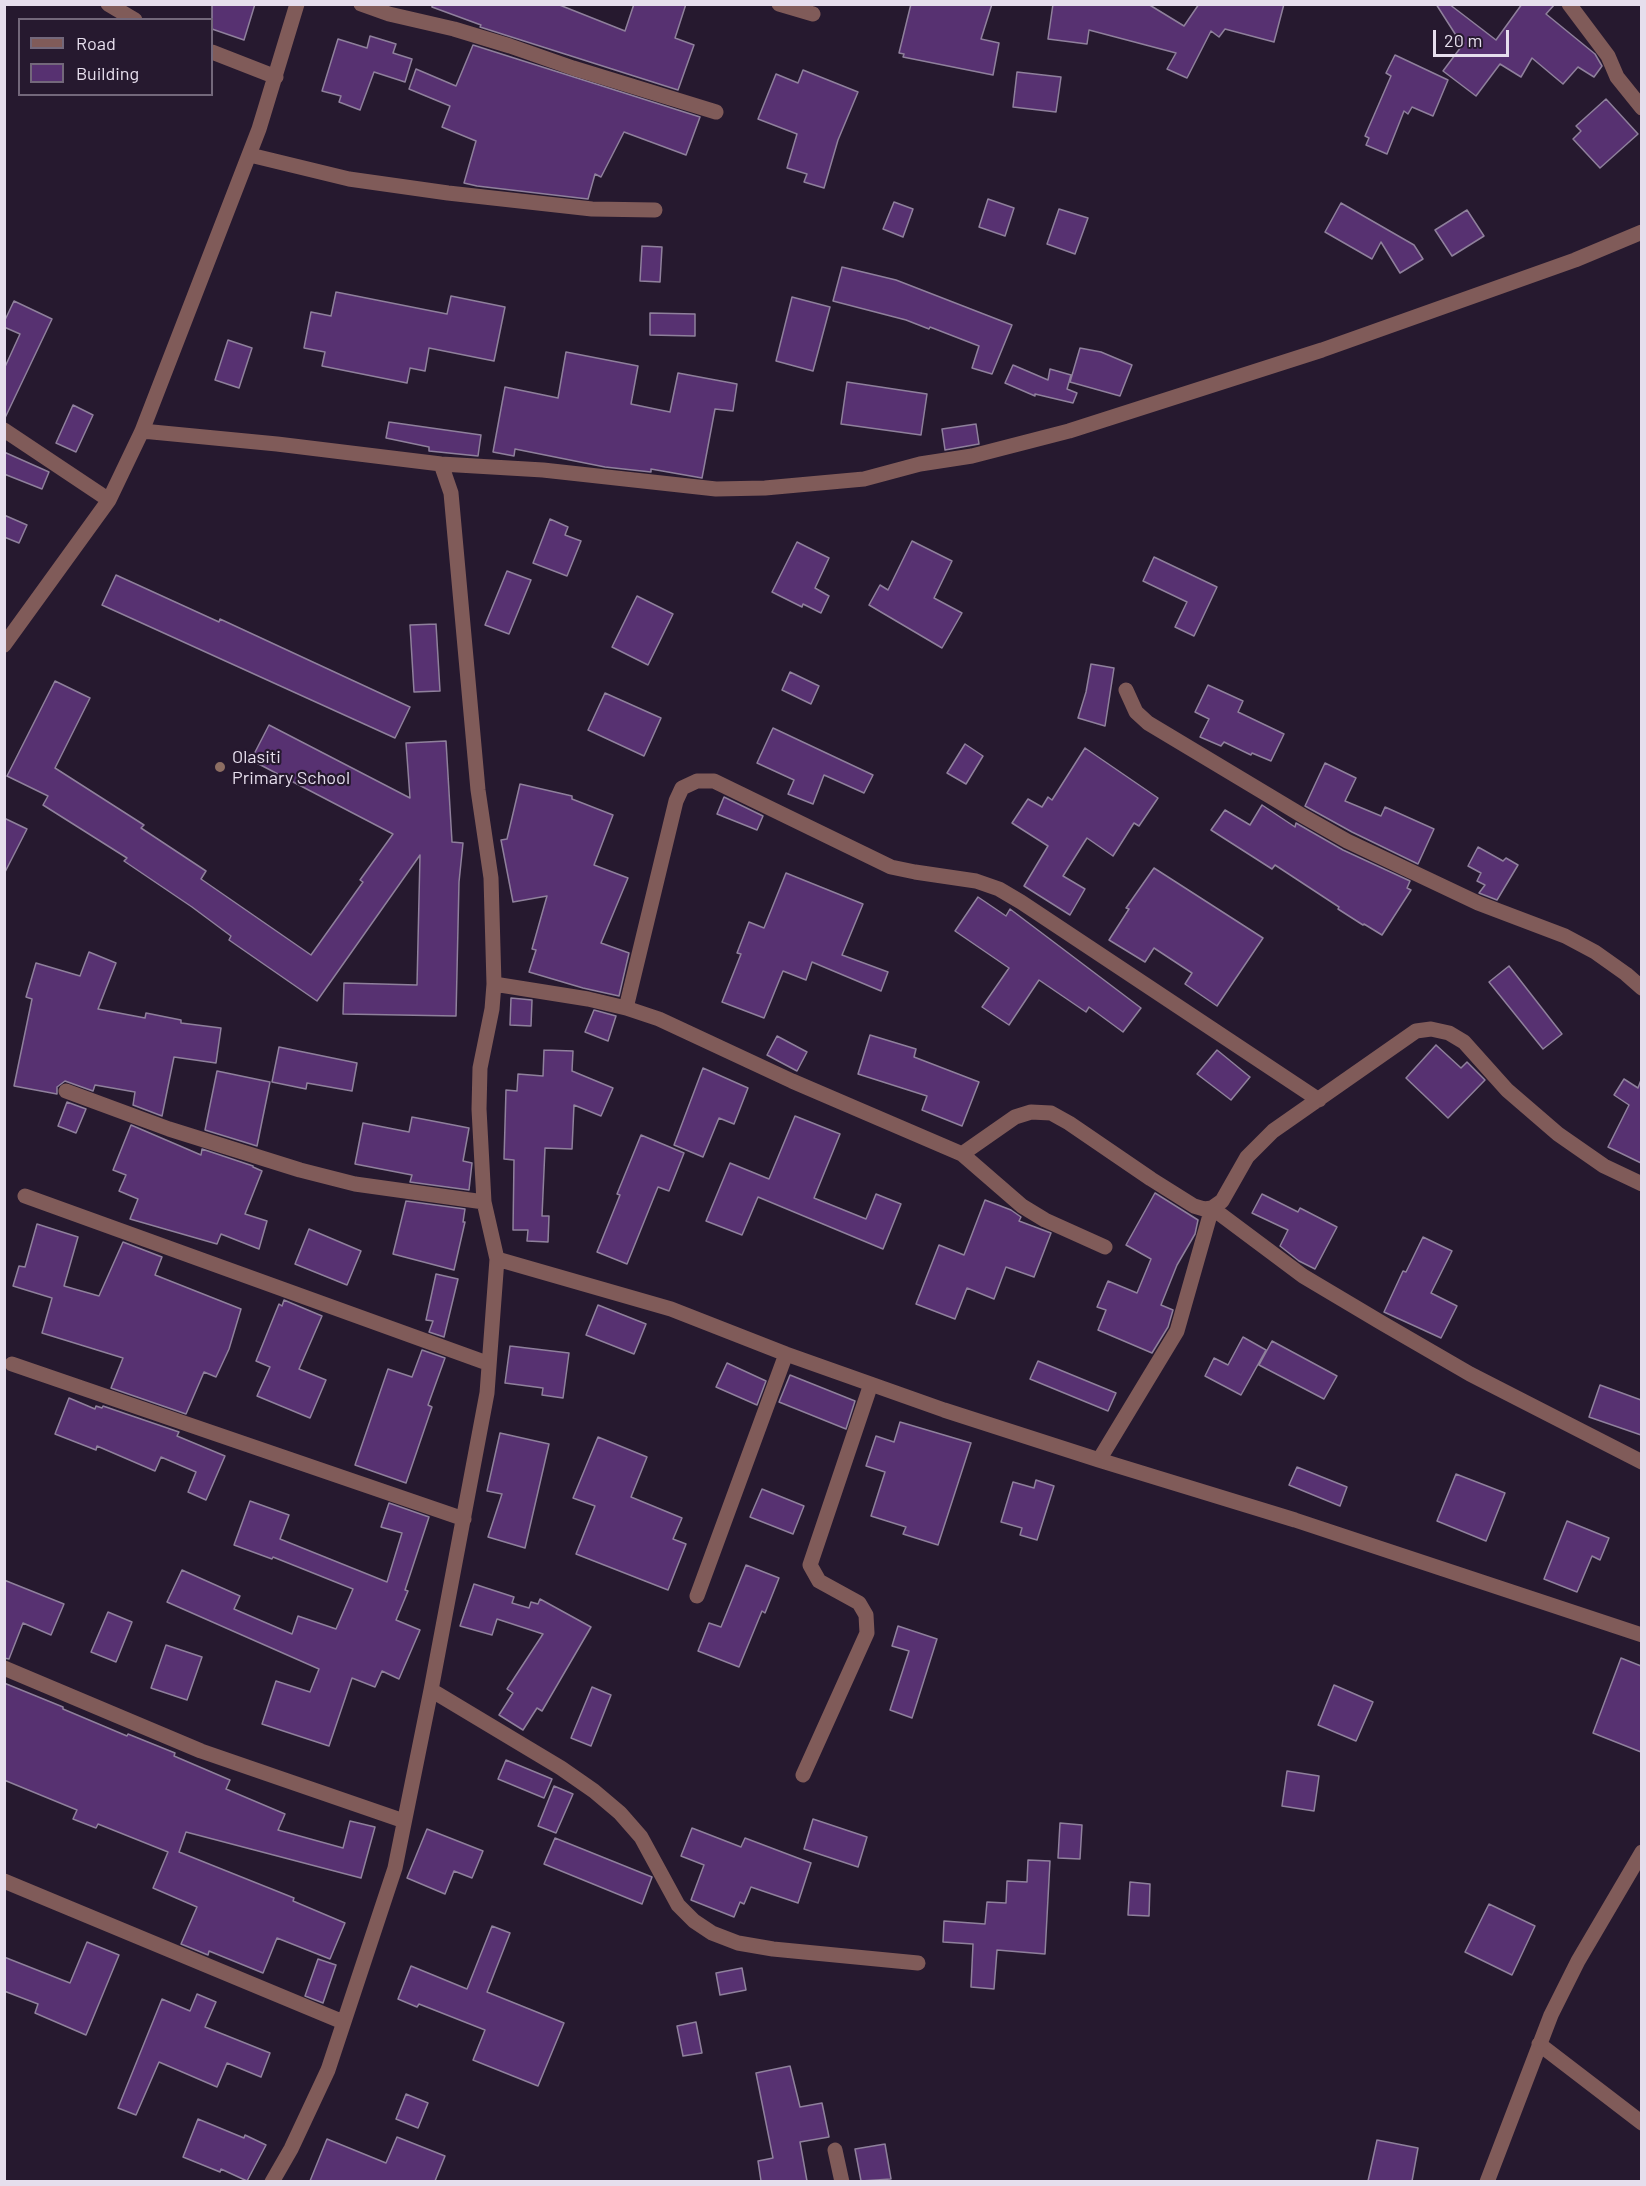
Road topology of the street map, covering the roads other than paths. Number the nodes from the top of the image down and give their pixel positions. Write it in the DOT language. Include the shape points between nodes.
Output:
graph roads {
  1 [pos="108,4"];
  2 [pos="297,4"];
  3 [pos="361,4"];
  4 [pos="779,4"];
  5 [pos="1569,4"];
  6 [pos="813,14"];
  7 [pos="132,18"];
  8 [pos="213,52"];
  9 [pos="276,77"];
  10 [pos="1641,108"];
  11 [pos="716,112"];
  12 [pos="250,154"];
  13 [pos="655,210"];
  14 [pos="1641,232"];
  15 [pos="4,430"];
  16 [pos="142,430"];
  17 [pos="441,464"];
  18 [pos="109,500"];
  19 [pos="4,645"];
  20 [pos="1126,690"];
  21 [pos="494,984"];
  22 [pos="1641,988"];
  23 [pos="626,1008"];
  24 [pos="66,1091"];
  25 [pos="1319,1100"];
  26 [pos="962,1154"];
  27 [pos="1641,1184"];
  28 [pos="26,1196"];
  29 [pos="484,1202"];
  30 [pos="1212,1208"];
  31 [pos="1105,1247"];
  32 [pos="497,1259"];
  33 [pos="786,1354"];
  34 [pos="12,1364"];
  35 [pos="488,1364"];
  36 [pos="871,1384"];
  37 [pos="1099,1460"];
  38 [pos="1641,1462"];
  39 [pos="464,1519"];
  40 [pos="697,1596"];
  41 [pos="1641,1635"];
  42 [pos="4,1668"];
  43 [pos="431,1690"];
  44 [pos="803,1774"];
  45 [pos="404,1821"];
  46 [pos="1641,1852"];
  47 [pos="4,1881"];
  48 [pos="918,1963"];
  49 [pos="343,2022"];
  50 [pos="1539,2044"];
  51 [pos="1641,2123"];
  52 [pos="835,2150"];
  53 [pos="272,2181"];
  54 [pos="842,2181"];
  55 [pos="1487,2181"];
  1 -- 7 [label="street"];
  2 -- 9 [label="street"];
  3 -- 11 [label="street" via="510,46"];
  4 -- 6 [label="street"];
  5 -- 10 [label="street"];
  8 -- 9 [label="street"];
  9 -- 12 [label="street"];
  12 -- 13 [label="street" via="349,179 592,209"];
  12 -- 16 [label="street"];
  14 -- 17 [label="street" via="1575,260 1322,351 1069,431 864,479 716,489 543,470"];
  15 -- 18 [label="street"];
  16 -- 17 [label="street"];
  16 -- 18 [label="street"];
  17 -- 21 [label="street" via="451,493 455,526 478,790 491,878"];
  18 -- 19 [label="street"];
  20 -- 22 [label="street" via="1136,712 1148,723 1303,816 1478,903 1565,936 1595,952"];
  21 -- 23 [label="street"];
  21 -- 29 [label="street" via="480,1068"];
  23 -- 25 [label="street" via="676,801 682,788 697,781 714,781 891,867 976,880 999,889"];
  23 -- 26 [label="street" via="659,1019"];
  24 -- 29 [label="street" via="169,1129 300,1170 355,1184"];
  25 -- 27 [label="street" via="1416,1032 1431,1029 1449,1033 1464,1042 1507,1090 1558,1134 1604,1166"];
  25 -- 30 [label="street" via="1257,1145 1222,1202"];
  26 -- 30 [label="street" via="1015,1117 1031,1112 1051,1113 1194,1206"];
  26 -- 31 [label="street" via="1022,1206"];
  28 -- 35 [label="street"];
  29 -- 32 [label="street"];
  30 -- 37 [label="street" via="1177,1330"];
  30 -- 38 [label="street" via="1303,1276 1382,1323 1470,1374"];
  32 -- 33 [label="street" via="671,1310"];
  32 -- 35 [label="street"];
  33 -- 36 [label="street"];
  33 -- 40 [label="street"];
  34 -- 39 [label="street"];
  35 -- 39 [label="street" via="487,1392"];
  36 -- 37 [label="street"];
  36 -- 44 [label="street" via="810,1565 819,1581 859,1603 866,1615 867,1633"];
  37 -- 41 [label="street" via="1295,1520"];
  39 -- 43 [label="street"];
  42 -- 45 [label="street" via="201,1751"];
  43 -- 45 [label="street"];
  43 -- 48 [label="street" via="594,1791 641,1837 678,1905 712,1933 738,1943 773,1949"];
  45 -- 49 [label="street" via="395,1868"];
  46 -- 50 [label="street" via="1578,1961"];
  47 -- 49 [label="street"];
  49 -- 53 [label="street" via="327,2070"];
  50 -- 51 [label="street"];
  50 -- 55 [label="street"];
  52 -- 54 [label="street"];
}
